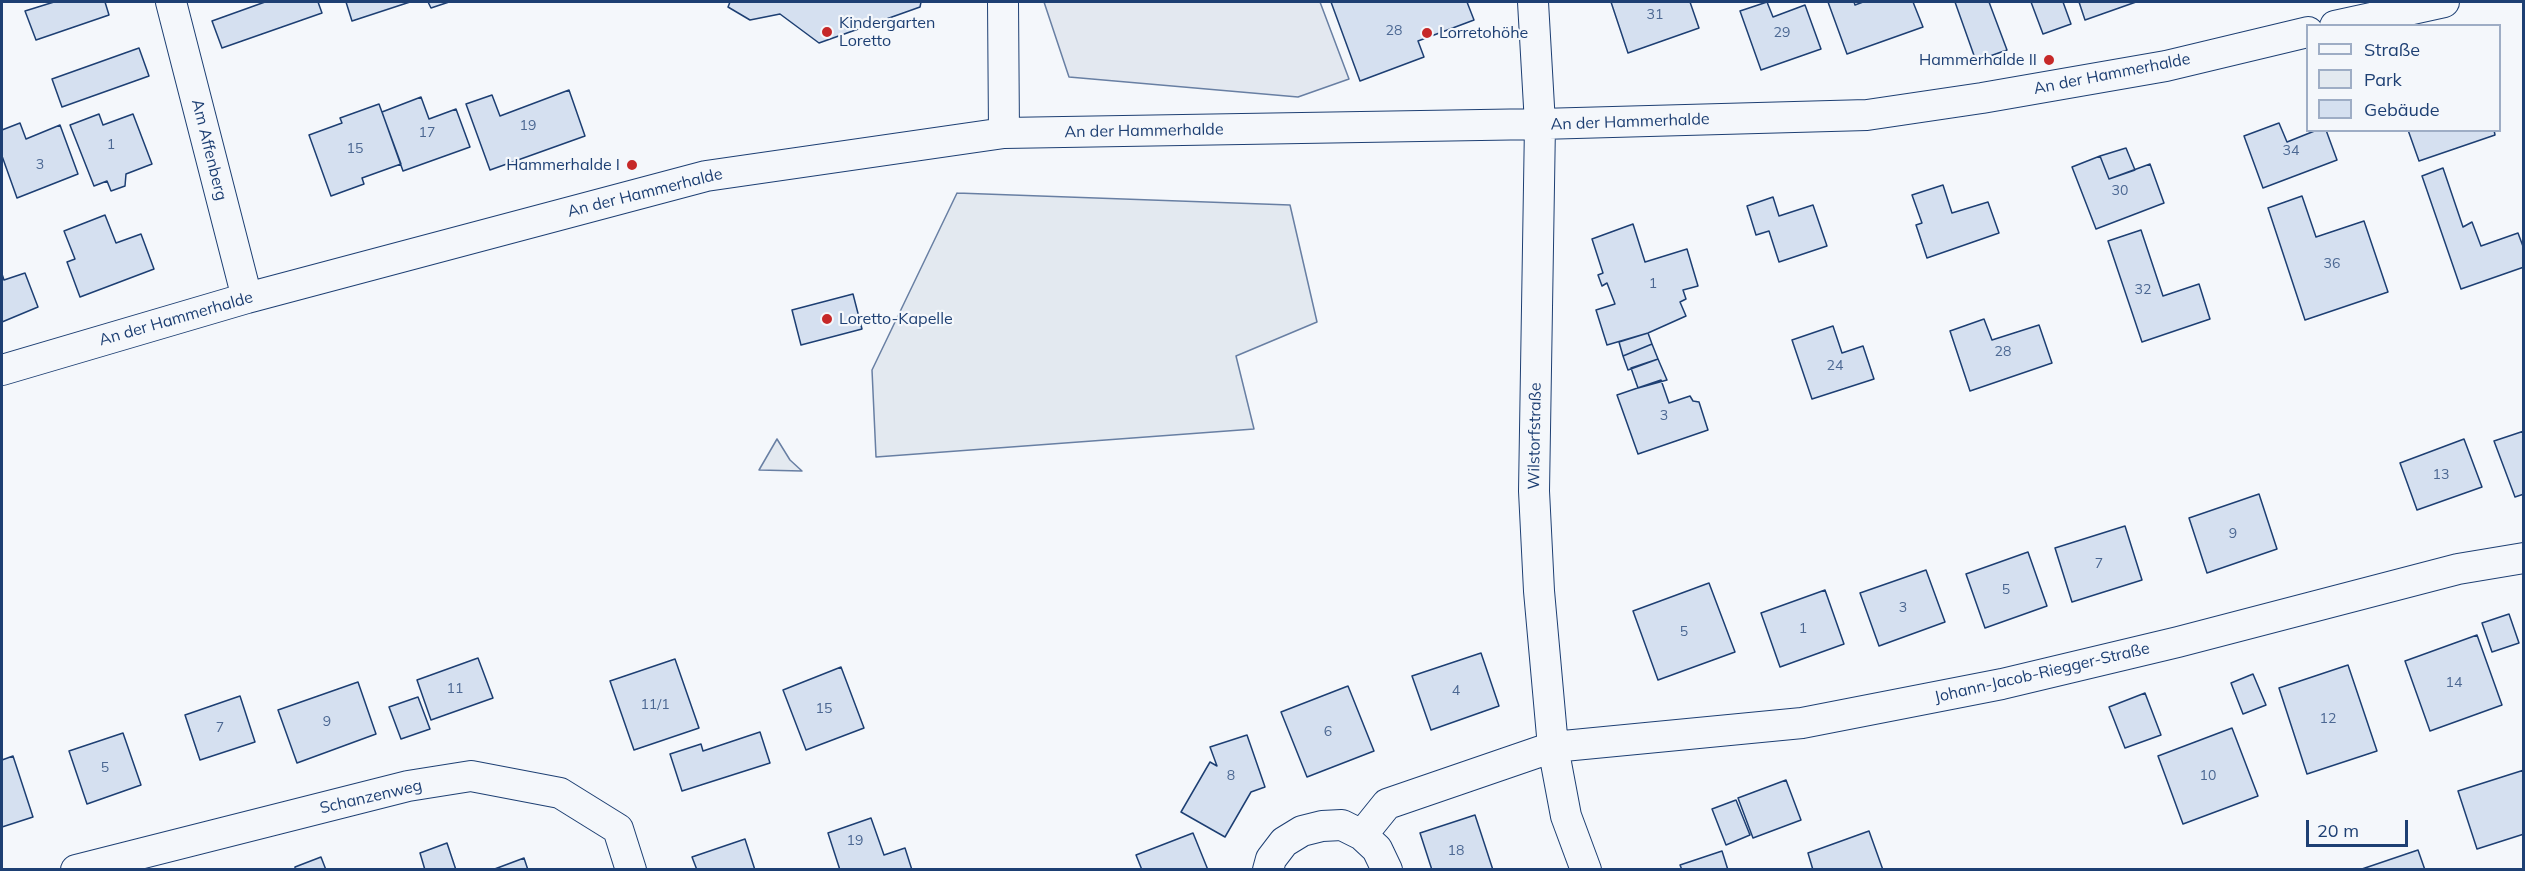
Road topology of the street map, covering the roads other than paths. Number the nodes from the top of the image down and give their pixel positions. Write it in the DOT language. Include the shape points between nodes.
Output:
graph roads {
  1 [pos="171,2"];
  2 [pos="1003,2"];
  3 [pos="1533,2"];
  4 [pos="2444,2"];
  5 [pos="2412,5"];
  6 [pos="2342,24"];
  7 [pos="2306,32"];
  8 [pos="1540,124"];
  9 [pos="1004,133"];
  10 [pos="247,298"];
  11 [pos="2,370"];
  12 [pos="2523,558"];
  13 [pos="1553,747"];
  14 [pos="1362,835"];
  15 [pos="76,870"];
  16 [pos="632,870"];
  17 [pos="1268,870"];
  18 [pos="1387,870"];
  19 [pos="1586,870"];
  1 -- 10 [label="street, Am Affenberg"];
  2 -- 9 [label="street"];
  3 -- 8 [label="street, Wilstorfstraße"];
  4 -- 5 [label="street"];
  5 -- 6 [label="street"];
  7 -- 8 [label="street, An der Hammerhalde" via="2166,66 1867,115"];
  8 -- 9 [label="street, An der Hammerhalde"];
  8 -- 13 [label="street, Wilstorfstraße" via="1534,491"];
  9 -- 10 [label="street, An der Hammerhalde" via="706,176"];
  10 -- 11 [label="street, An der Hammerhalde"];
  12 -- 13 [label="street, Johann-Jacob-Riegger-Straße" via="2458,569 1990,687 1802,723"];
  13 -- 14 [label="street" via="1387,804"];
  13 -- 19 [label="street, Wilstorfstraße" via="1566,816"];
  14 -- 17 [label="street" via="1342,825 1302,831 1284,842"];
  14 -- 18 [label="street" via="1377,849"];
  15 -- 16 [label="street, Schanzenweg" via="408,786 471,776 560,793 618,828"];
}
